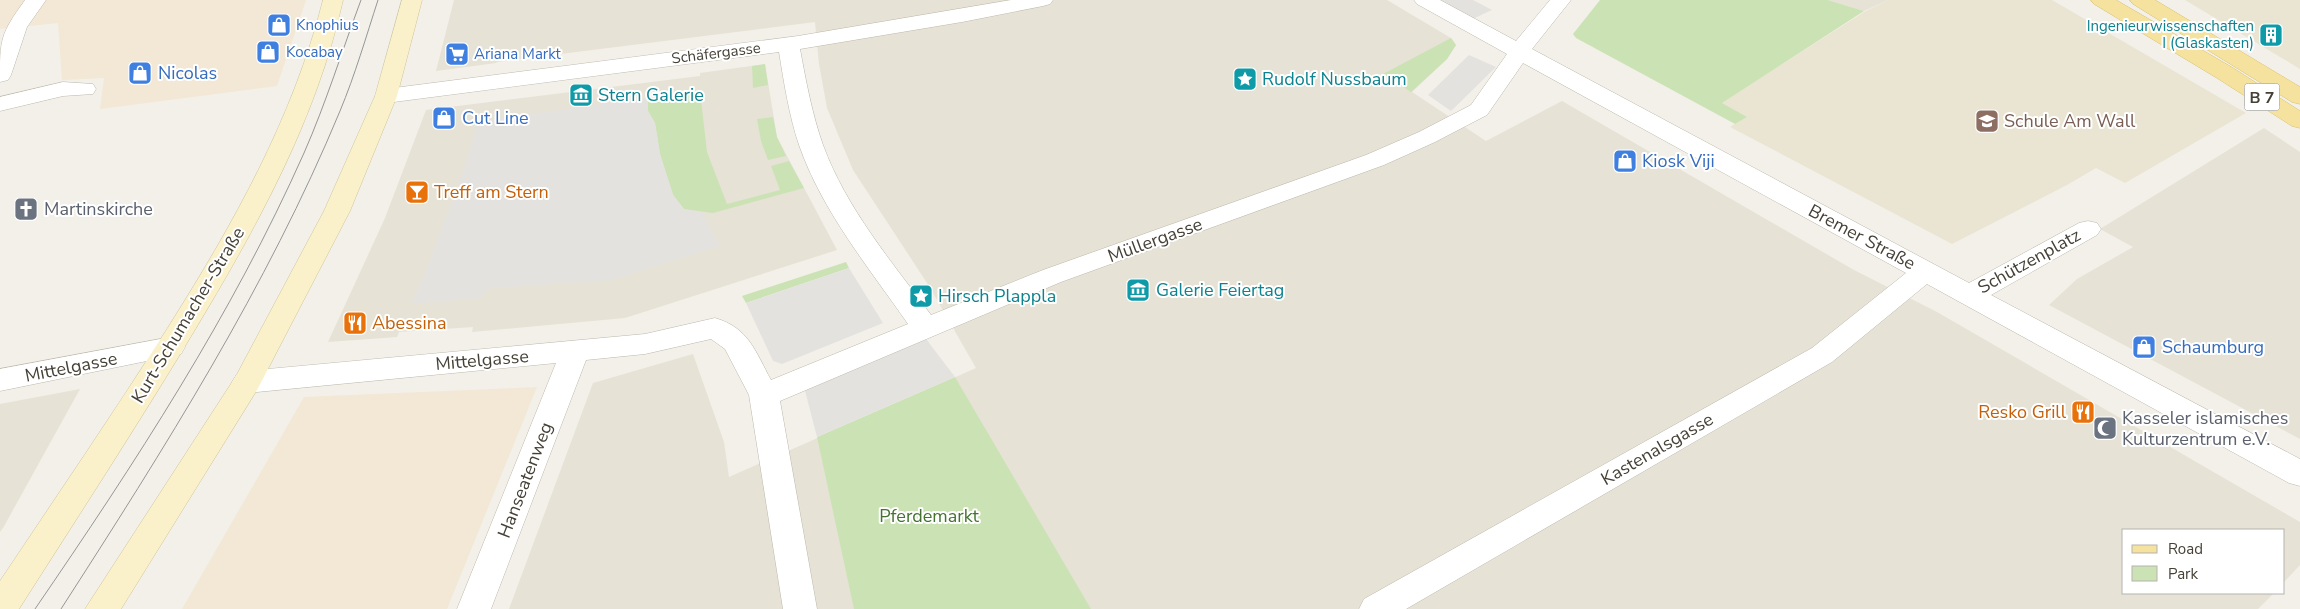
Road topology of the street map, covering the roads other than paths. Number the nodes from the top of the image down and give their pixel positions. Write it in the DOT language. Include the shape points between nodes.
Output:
graph roads {
  1 [pos="36,0"];
  2 [pos="332,0"];
  3 [pos="412,0"];
  4 [pos="1043,0"];
  5 [pos="1424,0"];
  6 [pos="1561,0"];
  7 [pos="2101,0"];
  8 [pos="2140,0"];
  9 [pos="788,44"];
  10 [pos="1519,51"];
  11 [pos="0,75"];
  12 [pos="85,89"];
  13 [pos="386,96"];
  14 [pos="2300,96"];
  15 [pos="0,104"];
  16 [pos="2300,121"];
  17 [pos="2088,229"];
  18 [pos="1926,271"];
  19 [pos="1970,294"];
  20 [pos="926,328"];
  21 [pos="171,347"];
  22 [pos="575,351"];
  23 [pos="0,380"];
  24 [pos="247,382"];
  25 [pos="764,395"];
  26 [pos="2300,474"];
  27 [pos="0,609"];
  28 [pos="102,609"];
  29 [pos="474,609"];
  30 [pos="800,609"];
  31 [pos="1376,609"];
  1 -- 11 [label="street" via="16,27"];
  2 -- 21 [label="main road, Kurt-Schumacher-Straße" via="328,25 308,87 253,206"];
  3 -- 13 [label="main road"];
  4 -- 9 [label="street, Schäfergasse" via="944,21"];
  5 -- 10 [label="street, Bremer Straße"];
  6 -- 10 [label="street, Müllergasse"];
  7 -- 16 [label="main road, B 7"];
  8 -- 14 [label="main road, B 7"];
  9 -- 13 [label="street, Schäfergasse"];
  9 -- 20 [label="street" via="801,112 813,149 844,208"];
  10 -- 18 [label="street, Bremer Straße"];
  10 -- 20 [label="street, Müllergasse" via="1479,110 1427,137 1366,163 1052,276"];
  12 -- 15 [label="street" via="63,89"];
  13 -- 24 [label="main road" via="337,210"];
  17 -- 19 [label="street, Schützenplatz"];
  18 -- 19 [label="street, Bremer Straße"];
  18 -- 31 [label="street, Kastenalsgasse" via="1822,356"];
  19 -- 26 [label="street, Bremer Straße"];
  20 -- 25 [label="street, Müllergasse"];
  21 -- 23 [label="street, Mittelgasse"];
  21 -- 27 [label="main road, Kurt-Schumacher-Straße"];
  22 -- 24 [label="street, Mittelgasse"];
  22 -- 25 [label="street, Mittelgasse" via="644,344 715,328 736,342"];
  22 -- 29 [label="street, Hanseatenweg"];
  24 -- 28 [label="main road"];
  25 -- 30 [label="street"];
}
